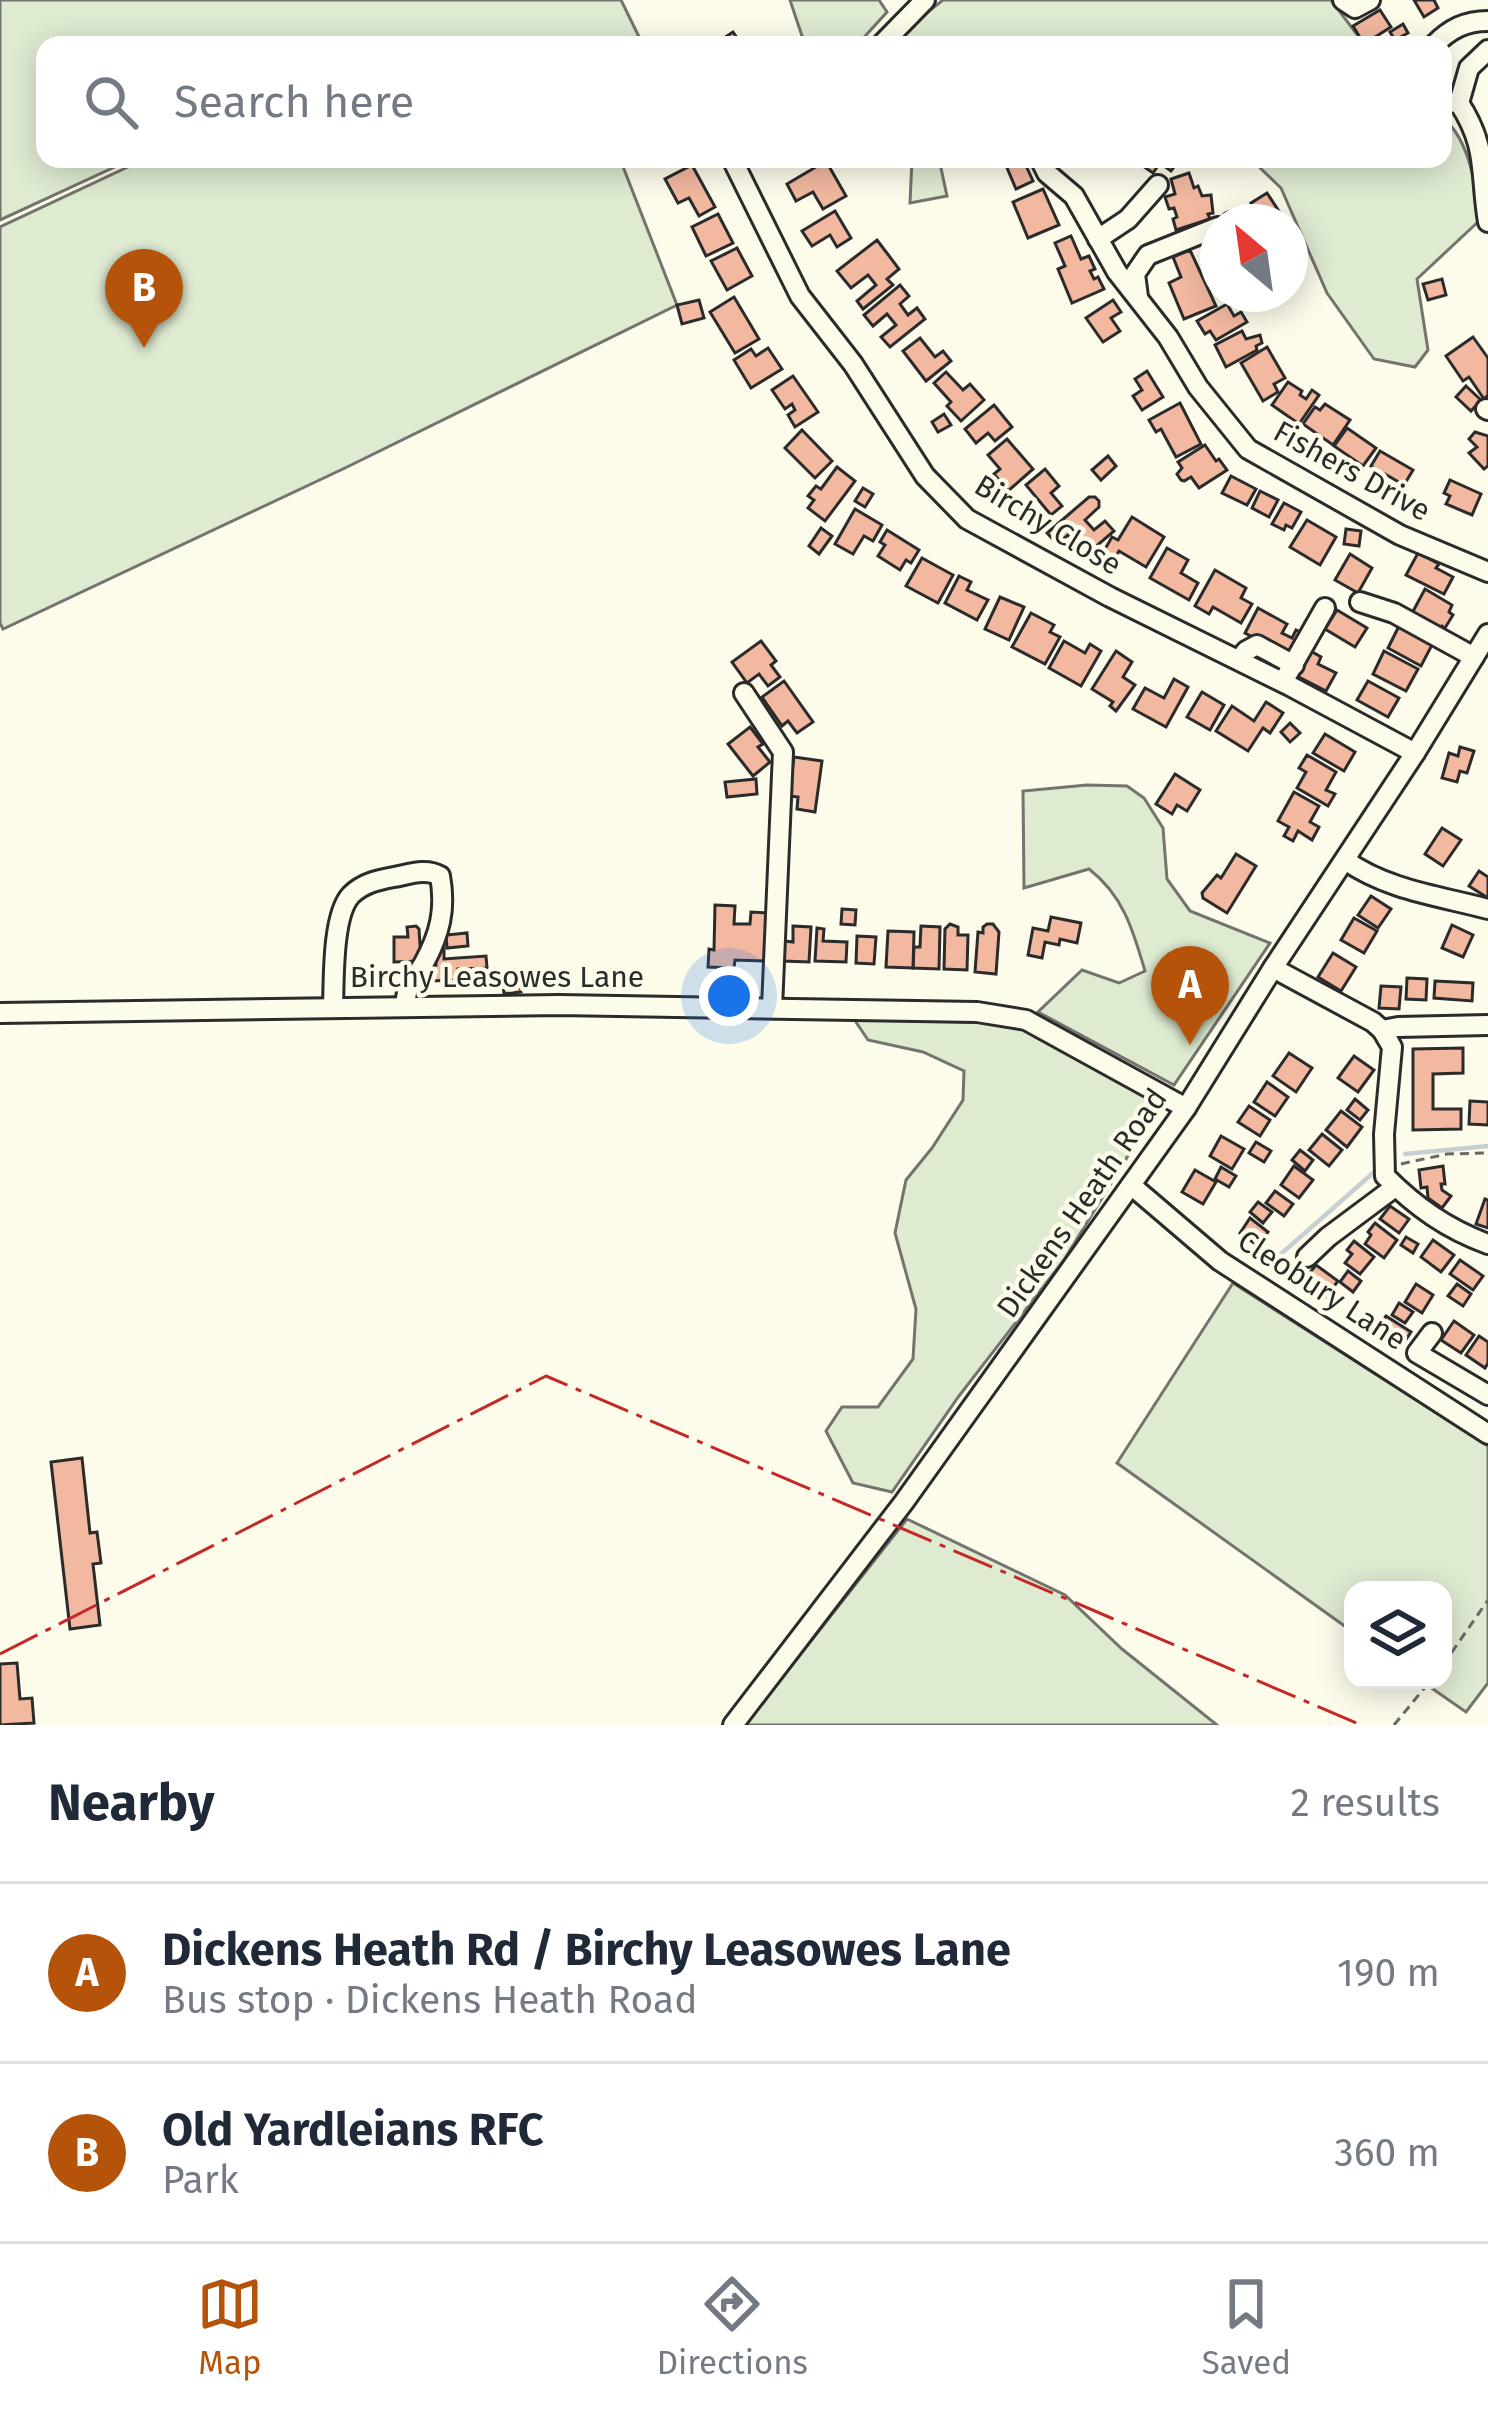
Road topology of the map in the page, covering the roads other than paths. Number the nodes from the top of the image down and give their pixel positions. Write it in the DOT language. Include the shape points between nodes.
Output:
graph roads {
  1 [pos="925,0"];
  2 [pos="1343,0"];
  3 [pos="1370,0"];
  4 [pos="1461,0"];
  5 [pos="1480,21"];
  6 [pos="890,36"];
  7 [pos="1443,36"];
  8 [pos="1488,50"];
  9 [pos="1452,100"];
  10 [pos="1452,103"];
  11 [pos="736,168"];
  12 [pos="1044,168"];
  13 [pos="1158,184"];
  14 [pos="1488,222"];
  15 [pos="1200,234"];
  16 [pos="1098,239"];
  17 [pos="1138,300"];
  18 [pos="1488,572"];
  19 [pos="1360,602"];
  20 [pos="1325,608"];
  21 [pos="1488,634"];
  22 [pos="1474,657"];
  23 [pos="1288,674"];
  24 [pos="744,693"];
  25 [pos="1415,753"];
  26 [pos="1345,860"];
  27 [pos="1488,909"];
  28 [pos="1273,968"];
  29 [pos="405,1007"];
  30 [pos="333,1008"];
  31 [pos="772,1008"];
  32 [pos="0,1013"];
  33 [pos="1488,1024"];
  34 [pos="1382,1030"];
  35 [pos="1186,1108"];
  36 [pos="1388,1174"];
  37 [pos="1131,1185"];
  38 [pos="1488,1244"];
  39 [pos="1303,1254"];
  40 [pos="1432,1333"];
  41 [pos="1488,1395"];
  42 [pos="1488,1434"];
  43 [pos="733,1725"];
  1 -- 6 [label="street"];
  2 -- 3 [label="street" via="1355,8"];
  4 -- 5 [label="street"];
  5 -- 7 [label="street"];
  8 -- 9 [label="street"];
  10 -- 14 [label="street" via="1479,140"];
  11 -- 23 [label="street, Birchy Close" via="800,296 925,476 967,519 1239,660"];
  12 -- 16 [label="street, Fishers Drive" via="1074,196"];
  13 -- 16 [label="street"];
  15 -- 17 [label="street" via="1148,255 1135,274"];
  16 -- 17 [label="street, Fishers Drive"];
  17 -- 18 [label="street, Fishers Drive" via="1248,449 1400,535"];
  19 -- 22 [label="street"];
  20 -- 23 [label="street"];
  21 -- 22 [label="street, Dickens Heath Road"];
  22 -- 25 [label="street, Dickens Heath Road"];
  23 -- 25 [label="street, Birchy Close"];
  24 -- 31 [label="street" via="783,752"];
  25 -- 26 [label="street, Dickens Heath Road"];
  26 -- 27 [label="street" via="1412,891"];
  26 -- 28 [label="street, Dickens Heath Road"];
  28 -- 34 [label="street"];
  28 -- 35 [label="street, Dickens Heath Road"];
  29 -- 30 [label="street, Birchy Leasowes Lane"];
  29 -- 30 [label="street" via="406,987 440,930 440,877 429,871 375,880 344,904"];
  29 -- 31 [label="street, Birchy Leasowes Lane"];
  30 -- 32 [label="street, Birchy Leasowes Lane"];
  31 -- 35 [label="street, Birchy Leasowes Lane" via="1026,1020"];
  33 -- 34 [label="street"];
  34 -- 36 [label="street" via="1392,1047"];
  35 -- 37 [label="street, Dickens Heath Road"];
  36 -- 38 [label="street" via="1457,1233"];
  36 -- 39 [label="street"];
  37 -- 42 [label="street, Cleobury Lane" via="1220,1261"];
  37 -- 43 [label="street, Dickens Heath Road"];
  40 -- 41 [label="street" via="1417,1353"];
}
